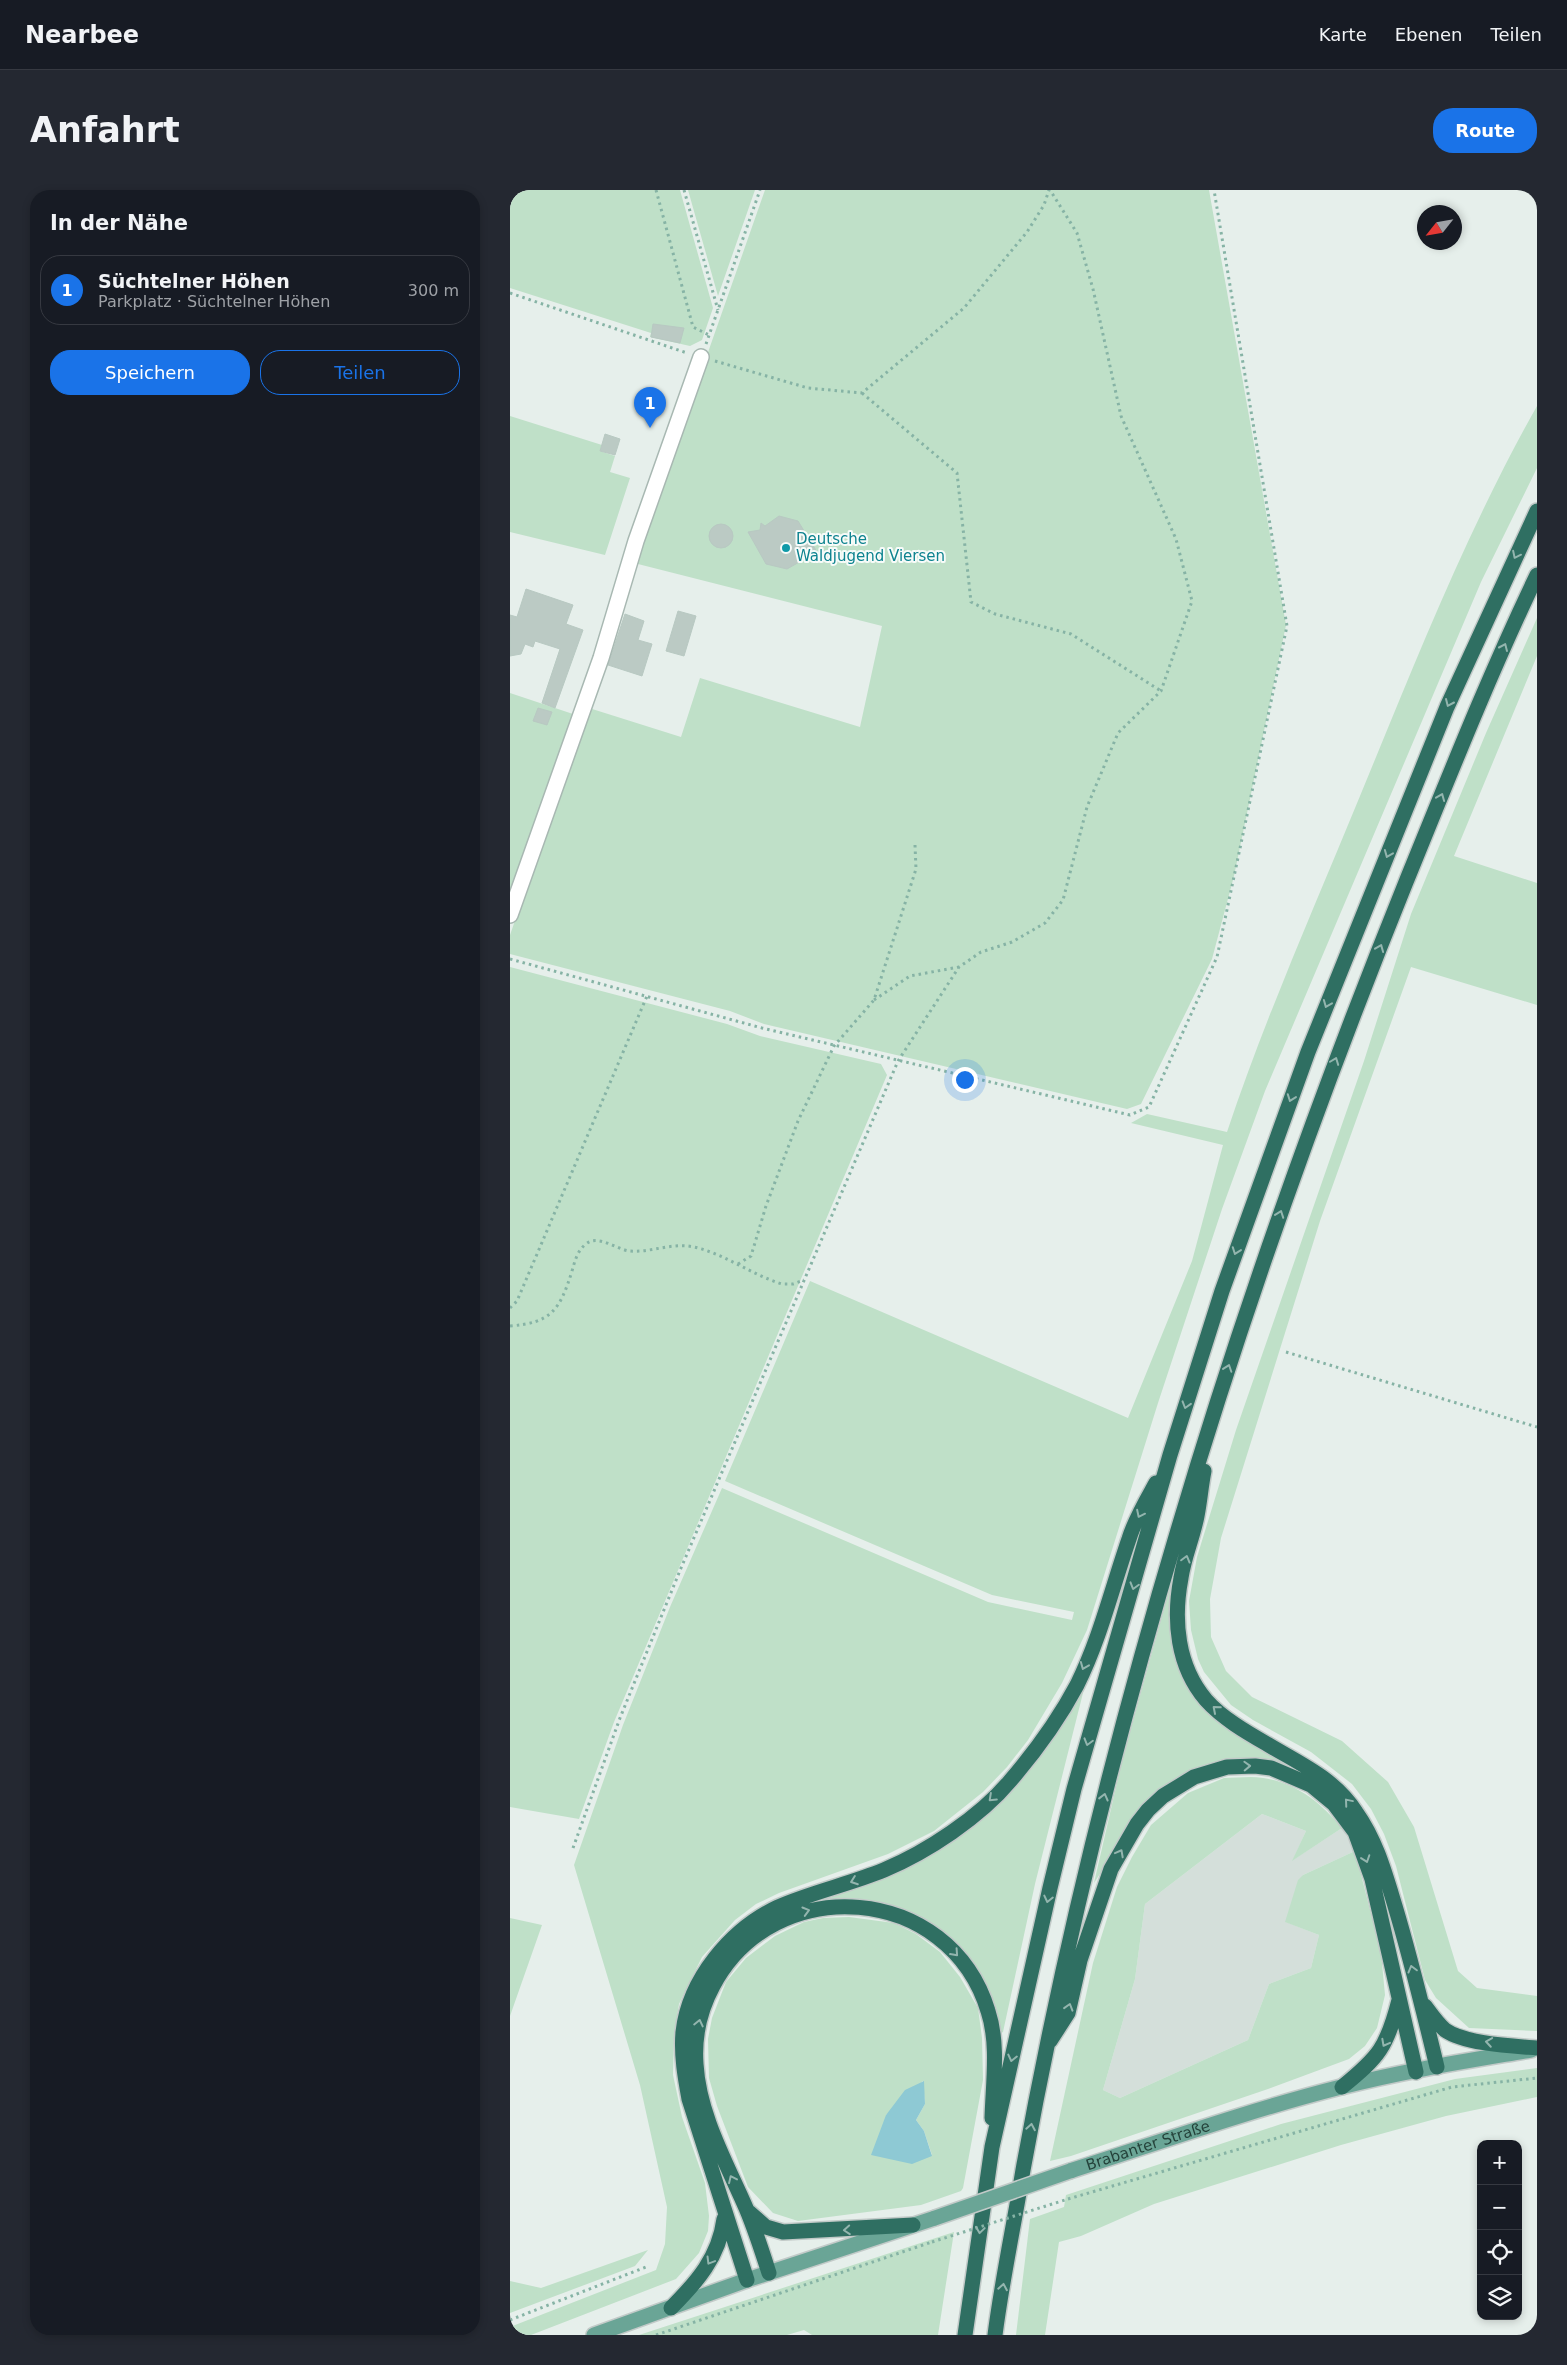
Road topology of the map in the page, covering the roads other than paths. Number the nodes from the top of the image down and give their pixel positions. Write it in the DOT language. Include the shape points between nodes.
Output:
graph roads {
  1 [pos="701,357"];
  2 [pos="1537,511"];
  3 [pos="1537,575"];
  4 [pos="510,915"];
  5 [pos="1212,1414"];
  6 [pos="1170,1455"];
  7 [pos="1400,1996"];
  8 [pos="1421,2000"];
  9 [pos="1045,2049"];
  10 [pos="1537,2049"];
  11 [pos="1438,2067"];
  12 [pos="1416,2072"];
  13 [pos="1342,2087"];
  14 [pos="992,2147"];
  15 [pos="746,2209"];
  16 [pos="725,2216"];
  17 [pos="913,2226"];
  18 [pos="769,2273"];
  19 [pos="747,2280"];
  20 [pos="671,2308"];
  21 [pos="594,2335"];
  22 [pos="965,2335"];
  23 [pos="995,2335"];
  1 -- 4 [label="street" via="636,541 601,658"];
  2 -- 6 [label="highway, one-way" via="1448,707 1308,1052 1222,1291"];
  5 -- 3 [label="highway, one-way" via="1274,1229 1362,993 1476,709"];
  8 -- 5 [label="highway, one-way" via="1386,1875 1372,1839 1356,1811 1323,1777 1216,1710 1186,1666 1178,1630 1178,1604 1181,1577 1197,1516"];
  9 -- 5 [label="highway, one-way" via="1104,1795 1147,1633"];
  6 -- 14 [label="highway, one-way" via="1074,1790"];
  6 -- 16 [label="highway, one-way" via="1133,1528 1108,1607 1077,1684 1060,1714 1009,1783 973,1816 929,1847 886,1869 793,1901 751,1922 727,1944 707,1972 686,2017 683,2066 689,2099"];
  9 -- 7 [label="highway, one-way" via="1068,2013 1080,1960 1111,1869 1137,1824 1148,1810 1178,1785 1227,1767 1255,1766 1292,1775 1323,1793 1345,1816 1368,1862"];
  7 -- 12 [label="highway"];
  7 -- 13 [label="highway, one-way" via="1392,2030 1380,2053"];
  10 -- 8 [label="highway, one-way" via="1456,2035 1439,2025"];
  8 -- 11 [label="highway"];
  23 -- 9 [label="highway, one-way"];
  10 -- 11 [label="main road, Brabanter Straße"];
  11 -- 12 [label="main road, Brabanter Straße"];
  12 -- 13 [label="main road, Brabanter Straße"];
  13 -- 17 [label="main road, Brabanter Straße, bridge" via="1070,2171"];
  15 -- 14 [label="highway, one-way" via="716,2140 701,2095 696,2064 699,2021 717,1979 738,1951 772,1925 818,1908 865,1907 899,1915 942,1940 970,1972 985,2000 992,2026"];
  14 -- 22 [label="highway, one-way"];
  17 -- 15 [label="highway, one-way" via="783,2232 759,2222"];
  15 -- 18 [label="highway"];
  16 -- 19 [label="highway"];
  16 -- 20 [label="highway, one-way" via="713,2258"];
  17 -- 18 [label="main road, Brabanter Straße"];
  18 -- 19 [label="main road, Brabanter Straße"];
  19 -- 20 [label="main road, Brabanter Straße"];
  20 -- 21 [label="main road, Brabanter Straße"];
}
